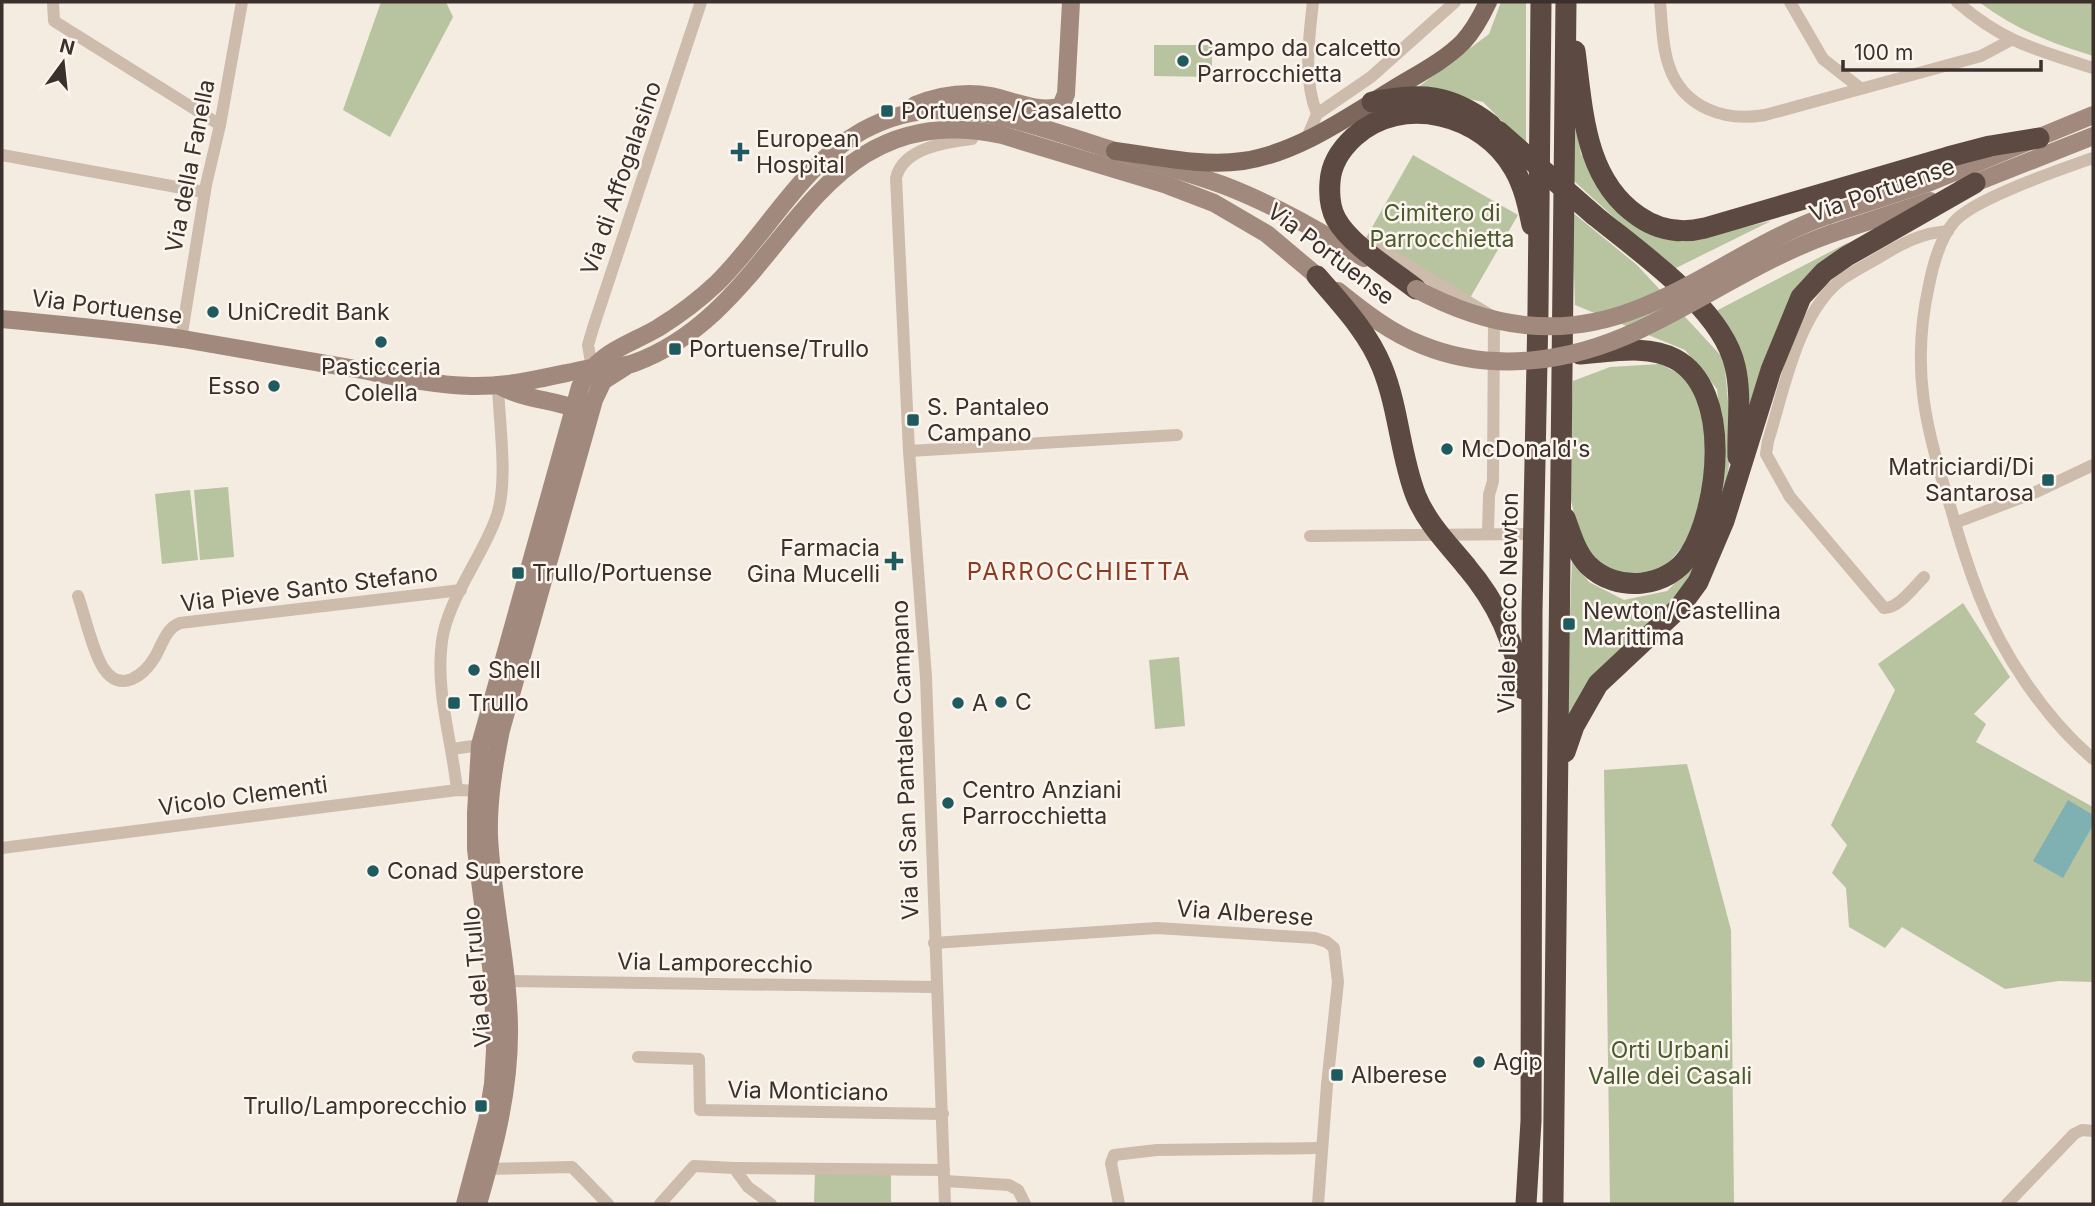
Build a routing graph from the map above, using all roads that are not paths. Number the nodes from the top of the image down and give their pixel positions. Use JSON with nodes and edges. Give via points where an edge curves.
{"nodes":[{"id":1,"x":53,"y":2,"type":"edge"},
{"id":2,"x":242,"y":2,"type":"edge"},
{"id":3,"x":701,"y":2,"type":"edge"},
{"id":4,"x":1071,"y":2,"type":"edge"},
{"id":5,"x":1313,"y":2,"type":"edge"},
{"id":6,"x":1455,"y":2,"type":"edge"},
{"id":7,"x":1488,"y":2,"type":"edge"},
{"id":8,"x":1541,"y":2,"type":"edge"},
{"id":9,"x":1567,"y":2,"type":"edge"},
{"id":10,"x":1661,"y":2,"type":"edge"},
{"id":11,"x":1790,"y":2,"type":"edge"},
{"id":12,"x":1957,"y":2,"type":"edge"},
{"id":13,"x":2011,"y":40,"type":"junction"},
{"id":14,"x":2093,"y":68,"type":"edge"},
{"id":15,"x":1860,"y":88,"type":"junction"},
{"id":16,"x":1372,"y":102,"type":"junction"},
{"id":17,"x":1317,"y":114,"type":"junction"},
{"id":18,"x":2093,"y":115,"type":"edge"},
{"id":19,"x":892,"y":117,"type":"junction"},
{"id":20,"x":220,"y":125,"type":"junction"},
{"id":21,"x":1002,"y":135,"type":"junction"},
{"id":22,"x":2093,"y":136,"type":"edge"},
{"id":23,"x":2039,"y":138,"type":"junction"},
{"id":24,"x":1306,"y":139,"type":"junction"},
{"id":25,"x":2084,"y":142,"type":"edge"},
{"id":26,"x":1115,"y":151,"type":"junction"},
{"id":27,"x":2,"y":155,"type":"edge"},
{"id":28,"x":2093,"y":158,"type":"edge"},
{"id":29,"x":1975,"y":183,"type":"junction"},
{"id":30,"x":204,"y":192,"type":"junction"},
{"id":31,"x":1831,"y":224,"type":"junction"},
{"id":32,"x":1948,"y":231,"type":"junction"},
{"id":33,"x":1369,"y":242,"type":"dead end"},
{"id":34,"x":1539,"y":257,"type":"junction"},
{"id":35,"x":1317,"y":276,"type":"junction"},
{"id":36,"x":1416,"y":289,"type":"junction"},
{"id":37,"x":2,"y":319,"type":"edge"},
{"id":38,"x":181,"y":339,"type":"junction"},
{"id":39,"x":1575,"y":354,"type":"junction"},
{"id":40,"x":632,"y":364,"type":"junction"},
{"id":41,"x":592,"y":368,"type":"junction"},
{"id":42,"x":498,"y":385,"type":"junction"},
{"id":43,"x":594,"y":400,"type":"junction"},
{"id":44,"x":574,"y":408,"type":"junction"},
{"id":45,"x":1177,"y":435,"type":"dead end"},
{"id":46,"x":909,"y":451,"type":"junction"},
{"id":47,"x":2093,"y":466,"type":"edge"},
{"id":48,"x":1738,"y":473,"type":"junction"},
{"id":49,"x":1561,"y":506,"type":"junction"},
{"id":50,"x":1955,"y":523,"type":"junction"},
{"id":51,"x":1488,"y":533,"type":"junction"},
{"id":52,"x":1535,"y":534,"type":"junction"},
{"id":53,"x":1310,"y":536,"type":"dead end"},
{"id":54,"x":1924,"y":577,"type":"dead end"},
{"id":55,"x":461,"y":590,"type":"junction"},
{"id":56,"x":78,"y":596,"type":"dead end"},
{"id":57,"x":523,"y":620,"type":"junction"},
{"id":58,"x":1532,"y":737,"type":"junction"},
{"id":59,"x":480,"y":745,"type":"junction"},
{"id":60,"x":452,"y":749,"type":"junction"},
{"id":61,"x":2093,"y":760,"type":"edge"},
{"id":62,"x":1559,"y":774,"type":"junction"},
{"id":63,"x":457,"y":790,"type":"junction"},
{"id":64,"x":484,"y":791,"type":"junction"},
{"id":65,"x":2,"y":848,"type":"edge"},
{"id":66,"x":934,"y":943,"type":"junction"},
{"id":67,"x":499,"y":981,"type":"junction"},
{"id":68,"x":936,"y":987,"type":"junction"},
{"id":69,"x":638,"y":1057,"type":"dead end"},
{"id":70,"x":943,"y":1114,"type":"junction"},
{"id":71,"x":2093,"y":1130,"type":"edge"},
{"id":72,"x":1322,"y":1149,"type":"junction"},
{"id":73,"x":734,"y":1168,"type":"junction"},
{"id":74,"x":481,"y":1169,"type":"junction"},
{"id":75,"x":945,"y":1175,"type":"junction"},
{"id":76,"x":1555,"y":1198,"type":"edge"},
{"id":77,"x":1525,"y":1199,"type":"edge"},
{"id":78,"x":465,"y":1204,"type":"edge"},
{"id":79,"x":478,"y":1204,"type":"edge"},
{"id":80,"x":608,"y":1204,"type":"edge"},
{"id":81,"x":660,"y":1204,"type":"edge"},
{"id":82,"x":771,"y":1204,"type":"edge"},
{"id":83,"x":945,"y":1204,"type":"edge"},
{"id":84,"x":1024,"y":1204,"type":"edge"},
{"id":85,"x":1119,"y":1204,"type":"edge"},
{"id":86,"x":1318,"y":1204,"type":"edge"},
{"id":87,"x":2007,"y":1204,"type":"edge"}],
"edges":[{"from":1,"to":20,"type":"street","via":[[54,21]]},
{"from":2,"to":20,"type":"street","name":"Via della Fanella"},
{"from":3,"to":41,"type":"street","name":"Via di Affogalasino","via":[[593,328],[588,345]]},
{"from":4,"to":19,"type":"main road","via":[[1066,94],[1061,106],[1049,109],[964,93],[932,99]]},
{"from":5,"to":17,"type":"street","via":[[1309,81]]},
{"from":6,"to":17,"type":"street","via":[[1371,77]]},
{"from":7,"to":16,"type":"main road","via":[[1472,32],[1450,54]]},
{"from":8,"to":34,"type":"highway","name":"Viale Isacco Newton"},
{"from":9,"to":23,"type":"highway","via":[[1594,159],[1609,189],[1625,206],[1664,229],[1705,229],[1948,157]]},
{"from":9,"to":49,"type":"highway"},
{"from":10,"to":15,"type":"street","via":[[1673,75],[1688,96],[1710,111],[1754,117]]},
{"from":11,"to":15,"type":"street","via":[[1823,59]]},
{"from":12,"to":13,"type":"street"},
{"from":13,"to":14,"type":"street"},
{"from":13,"to":15,"type":"street","via":[[1981,57]]},
{"from":16,"to":24,"type":"main road"},
{"from":16,"to":48,"type":"highway","bridge":true,"via":[[1418,95],[1458,104],[1498,131],[1705,311],[1725,338],[1737,374]]},
{"from":17,"to":24,"type":"street"},
{"from":18,"to":23,"type":"main road","name":"Via Portuense"},
{"from":19,"to":26,"type":"main road","name":"Via Portuense","via":[[928,110],[979,113]]},
{"from":19,"to":41,"type":"main road","name":"Via Portuense","via":[[853,137],[821,161],[742,256],[696,302],[660,327],[607,353]]},
{"from":20,"to":30,"type":"street","name":"Via della Fanella"},
{"from":21,"to":35,"type":"main road","name":"Via Portuense","via":[[1186,192],[1223,208],[1267,234]]},
{"from":21,"to":40,"type":"main road","name":"Via Portuense","via":[[954,129],[917,132],[860,156],[823,188],[715,312],[684,337]]},
{"from":21,"to":46,"type":"street","name":"Via di San Pantaleo Campano","via":[[954,141],[923,151],[906,158],[897,173]]},
{"from":22,"to":25,"type":"main road","name":"Via Portuense"},
{"from":23,"to":31,"type":"main road","name":"Via Portuense"},
{"from":24,"to":26,"type":"main road","via":[[1267,156],[1224,162]]},
{"from":25,"to":29,"type":"main road","name":"Via Portuense"},
{"from":26,"to":36,"type":"main road","name":"Via Portuense","via":[[1269,205]]},
{"from":27,"to":30,"type":"street"},
{"from":28,"to":32,"type":"street","via":[[1976,205],[1959,216]]},
{"from":29,"to":31,"type":"main road","name":"Via Portuense","via":[[1916,206]]},
{"from":29,"to":48,"type":"highway","via":[[1857,249],[1810,286],[1795,308],[1771,370]]},
{"from":30,"to":38,"type":"street","name":"Via della Fanella"},
{"from":31,"to":36,"type":"main road","name":"Via Portuense","bridge":true,"via":[[1783,234],[1638,309],[1583,324],[1541,327],[1488,319]]},
{"from":31,"to":39,"type":"main road","name":"Via Portuense","bridge":true,"via":[[1641,329]]},
{"from":32,"to":50,"type":"street","via":[[1927,291],[1919,368],[1929,436]]},
{"from":32,"to":54,"type":"street","via":[[1911,238],[1827,293],[1804,329],[1766,454],[1790,498],[1884,607],[1895,604]]},
{"from":33,"to":51,"type":"street","via":[[1494,320],[1493,481]]},
{"from":34,"to":36,"type":"highway","via":[[1525,196],[1513,167],[1494,144],[1456,120],[1431,114],[1410,112],[1381,118],[1365,127],[1338,156],[1330,178],[1331,203],[1340,225]]},
{"from":34,"to":52,"type":"highway","name":"Viale Isacco Newton"},
{"from":35,"to":39,"type":"main road","name":"Via Portuense","bridge":true,"via":[[1389,328],[1439,351],[1472,359],[1516,361]]},
{"from":35,"to":58,"type":"highway","bridge":true,"via":[[1374,349],[1389,385],[1417,497],[1434,527],[1488,595],[1510,637]]},
{"from":37,"to":38,"type":"main road","name":"Via Portuense"},
{"from":38,"to":42,"type":"main road","name":"Via Portuense","via":[[440,384]]},
{"from":39,"to":49,"type":"highway","bridge":true,"via":[[1640,351],[1668,356],[1692,372],[1708,398],[1715,445],[1713,478],[1708,509],[1690,554],[1673,572],[1652,582],[1618,582],[1589,566],[1578,552]]},
{"from":40,"to":41,"type":"main road","name":"Via Portuense"},
{"from":40,"to":43,"type":"main road","name":"Via del Trullo","via":[[606,378]]},
{"from":41,"to":42,"type":"main road","name":"Via Portuense"},
{"from":41,"to":43,"type":"main road","name":"Via del Trullo"},
{"from":41,"to":44,"type":"main road","name":"Via del Trullo"},
{"from":42,"to":44,"type":"main road","name":"Via Portuense"},
{"from":42,"to":55,"type":"street","via":[[501,500]]},
{"from":43,"to":57,"type":"main road","name":"Via del Trullo"},
{"from":44,"to":57,"type":"main road","name":"Via del Trullo"},
{"from":45,"to":46,"type":"street"},
{"from":46,"to":66,"type":"street","name":"Via di San Pantaleo Campano","via":[[926,689]]},
{"from":47,"to":50,"type":"street"},
{"from":48,"to":62,"type":"highway","via":[[1698,582],[1679,608],[1598,684],[1574,726]]},
{"from":49,"to":62,"type":"highway"},
{"from":50,"to":61,"type":"street","via":[[1993,626],[2041,703]]},
{"from":51,"to":52,"type":"street"},
{"from":51,"to":53,"type":"street"},
{"from":52,"to":58,"type":"highway","name":"Viale Isacco Newton"},
{"from":55,"to":56,"type":"street","name":"Via Pieve Santo Stefano","via":[[180,623],[170,629],[140,676],[126,681],[112,677],[102,666]]},
{"from":55,"to":60,"type":"street","via":[[444,632],[441,654]]},
{"from":57,"to":59,"type":"main road","name":"Via del Trullo"},
{"from":57,"to":64,"type":"main road","name":"Via del Trullo"},
{"from":58,"to":77,"type":"highway","name":"Viale Isacco Newton","via":[[1531,1121]]},
{"from":59,"to":60,"type":"street"},
{"from":59,"to":64,"type":"main road","name":"Via del Trullo"},
{"from":60,"to":63,"type":"street"},
{"from":62,"to":76,"type":"highway"},
{"from":63,"to":64,"type":"street","name":"Vicolo Clementi"},
{"from":63,"to":65,"type":"street","name":"Vicolo Clementi"},
{"from":64,"to":67,"type":"main road","name":"Via del Trullo","via":[[476,849]]},
{"from":66,"to":68,"type":"street","name":"Via di San Pantaleo Campano"},
{"from":66,"to":72,"type":"street","name":"Via Alberese","via":[[1157,928],[1327,942],[1335,952],[1338,982]]},
{"from":67,"to":68,"type":"street","name":"Via Lamporecchio"},
{"from":67,"to":74,"type":"main road","name":"Via del Trullo","via":[[494,1074]]},
{"from":68,"to":70,"type":"street","name":"Via di San Pantaleo Campano"},
{"from":69,"to":70,"type":"street","name":"Via Monticiano","via":[[699,1059],[700,1110]]},
{"from":70,"to":75,"type":"street","name":"Via di San Pantaleo Campano"},
{"from":71,"to":87,"type":"street","via":[[2074,1134]]},
{"from":72,"to":85,"type":"street","via":[[1157,1150],[1114,1156],[1111,1163]]},
{"from":72,"to":86,"type":"street","name":"Via Alberese"},
{"from":73,"to":75,"type":"street"},
{"from":73,"to":81,"type":"street","via":[[694,1166]]},
{"from":73,"to":82,"type":"street","via":[[748,1187]]},
{"from":74,"to":78,"type":"main road","name":"Via del Trullo"},
{"from":74,"to":79,"type":"main road","name":"Via del Trullo"},
{"from":74,"to":80,"type":"street","via":[[572,1167]]},
{"from":75,"to":83,"type":"street","name":"Via di San Pantaleo Campano"},
{"from":75,"to":84,"type":"street","via":[[1009,1185]]}]}
